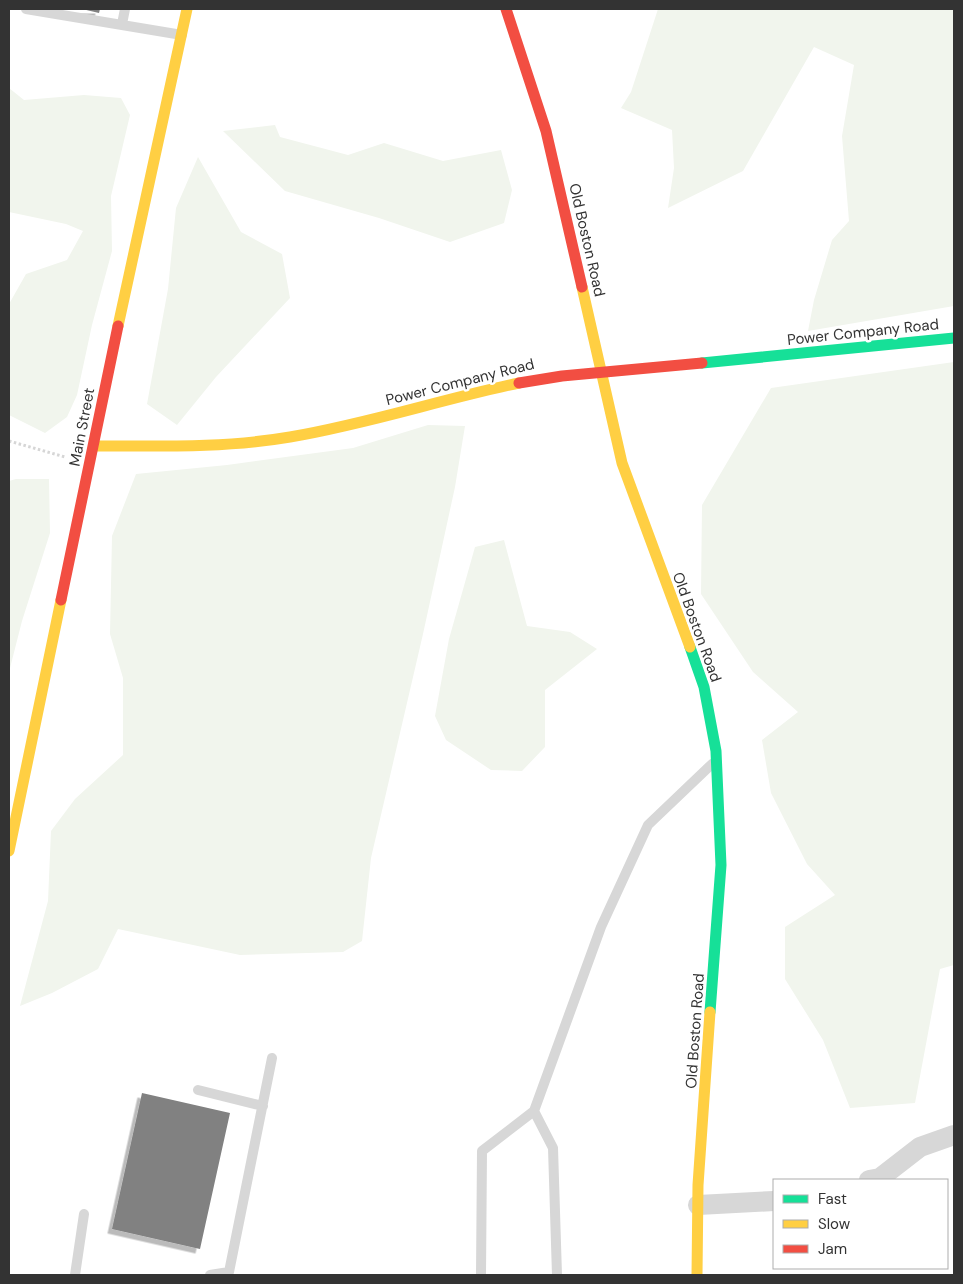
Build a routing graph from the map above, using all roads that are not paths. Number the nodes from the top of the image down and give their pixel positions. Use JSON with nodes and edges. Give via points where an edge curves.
{"nodes":[{"id":1,"x":26,"y":9,"type":"edge"},
{"id":2,"x":125,"y":9,"type":"edge"},
{"id":3,"x":187,"y":9,"type":"edge"},
{"id":4,"x":506,"y":9,"type":"edge"},
{"id":5,"x":122,"y":24,"type":"junction"},
{"id":6,"x":183,"y":35,"type":"junction"},
{"id":7,"x":954,"y":338,"type":"edge"},
{"id":8,"x":602,"y":373,"type":"junction"},
{"id":9,"x":94,"y":446,"type":"junction"},
{"id":10,"x":716,"y":760,"type":"junction"},
{"id":11,"x":9,"y":851,"type":"edge"},
{"id":12,"x":272,"y":1058,"type":"dead end"},
{"id":13,"x":198,"y":1090,"type":"dead end"},
{"id":14,"x":263,"y":1106,"type":"junction"},
{"id":15,"x":534,"y":1111,"type":"junction"},
{"id":16,"x":954,"y":1135,"type":"edge"},
{"id":17,"x":874,"y":1179,"type":"edge"},
{"id":18,"x":773,"y":1201,"type":"edge"},
{"id":19,"x":698,"y":1205,"type":"junction"},
{"id":20,"x":84,"y":1214,"type":"dead end"},
{"id":21,"x":75,"y":1275,"type":"edge"},
{"id":22,"x":210,"y":1275,"type":"edge"},
{"id":23,"x":481,"y":1275,"type":"edge"},
{"id":24,"x":557,"y":1275,"type":"edge"},
{"id":25,"x":697,"y":1275,"type":"edge"}],
"edges":[{"from":1,"to":5,"type":"lane"},
{"from":2,"to":5,"type":"lane"},
{"from":3,"to":6,"type":"street","name":"Main Street"},
{"from":4,"to":8,"type":"street","name":"Old Boston Road","via":[[546,131]]},
{"from":5,"to":6,"type":"lane"},
{"from":6,"to":9,"type":"street","name":"Main Street"},
{"from":7,"to":8,"type":"street","name":"Power Company Road"},
{"from":8,"to":9,"type":"street","name":"Power Company Road","via":[[564,374],[502,384],[291,437],[194,447]]},
{"from":8,"to":10,"type":"street","name":"Old Boston Road","via":[[622,463],[704,687]]},
{"from":9,"to":11,"type":"street","name":"Main Street"},
{"from":10,"to":15,"type":"lane","via":[[648,825],[601,927]]},
{"from":10,"to":19,"type":"street","name":"Old Boston Road","via":[[721,865]]},
{"from":12,"to":14,"type":"lane"},
{"from":13,"to":14,"type":"lane"},
{"from":14,"to":22,"type":"lane","via":[[229,1272]]},
{"from":15,"to":23,"type":"lane","via":[[482,1151]]},
{"from":15,"to":24,"type":"lane","via":[[553,1148]]},
{"from":16,"to":17,"type":"street","via":[[920,1147]]},
{"from":18,"to":19,"type":"street"},
{"from":19,"to":25,"type":"street","name":"Old Boston Road"},
{"from":20,"to":21,"type":"lane"}]}
